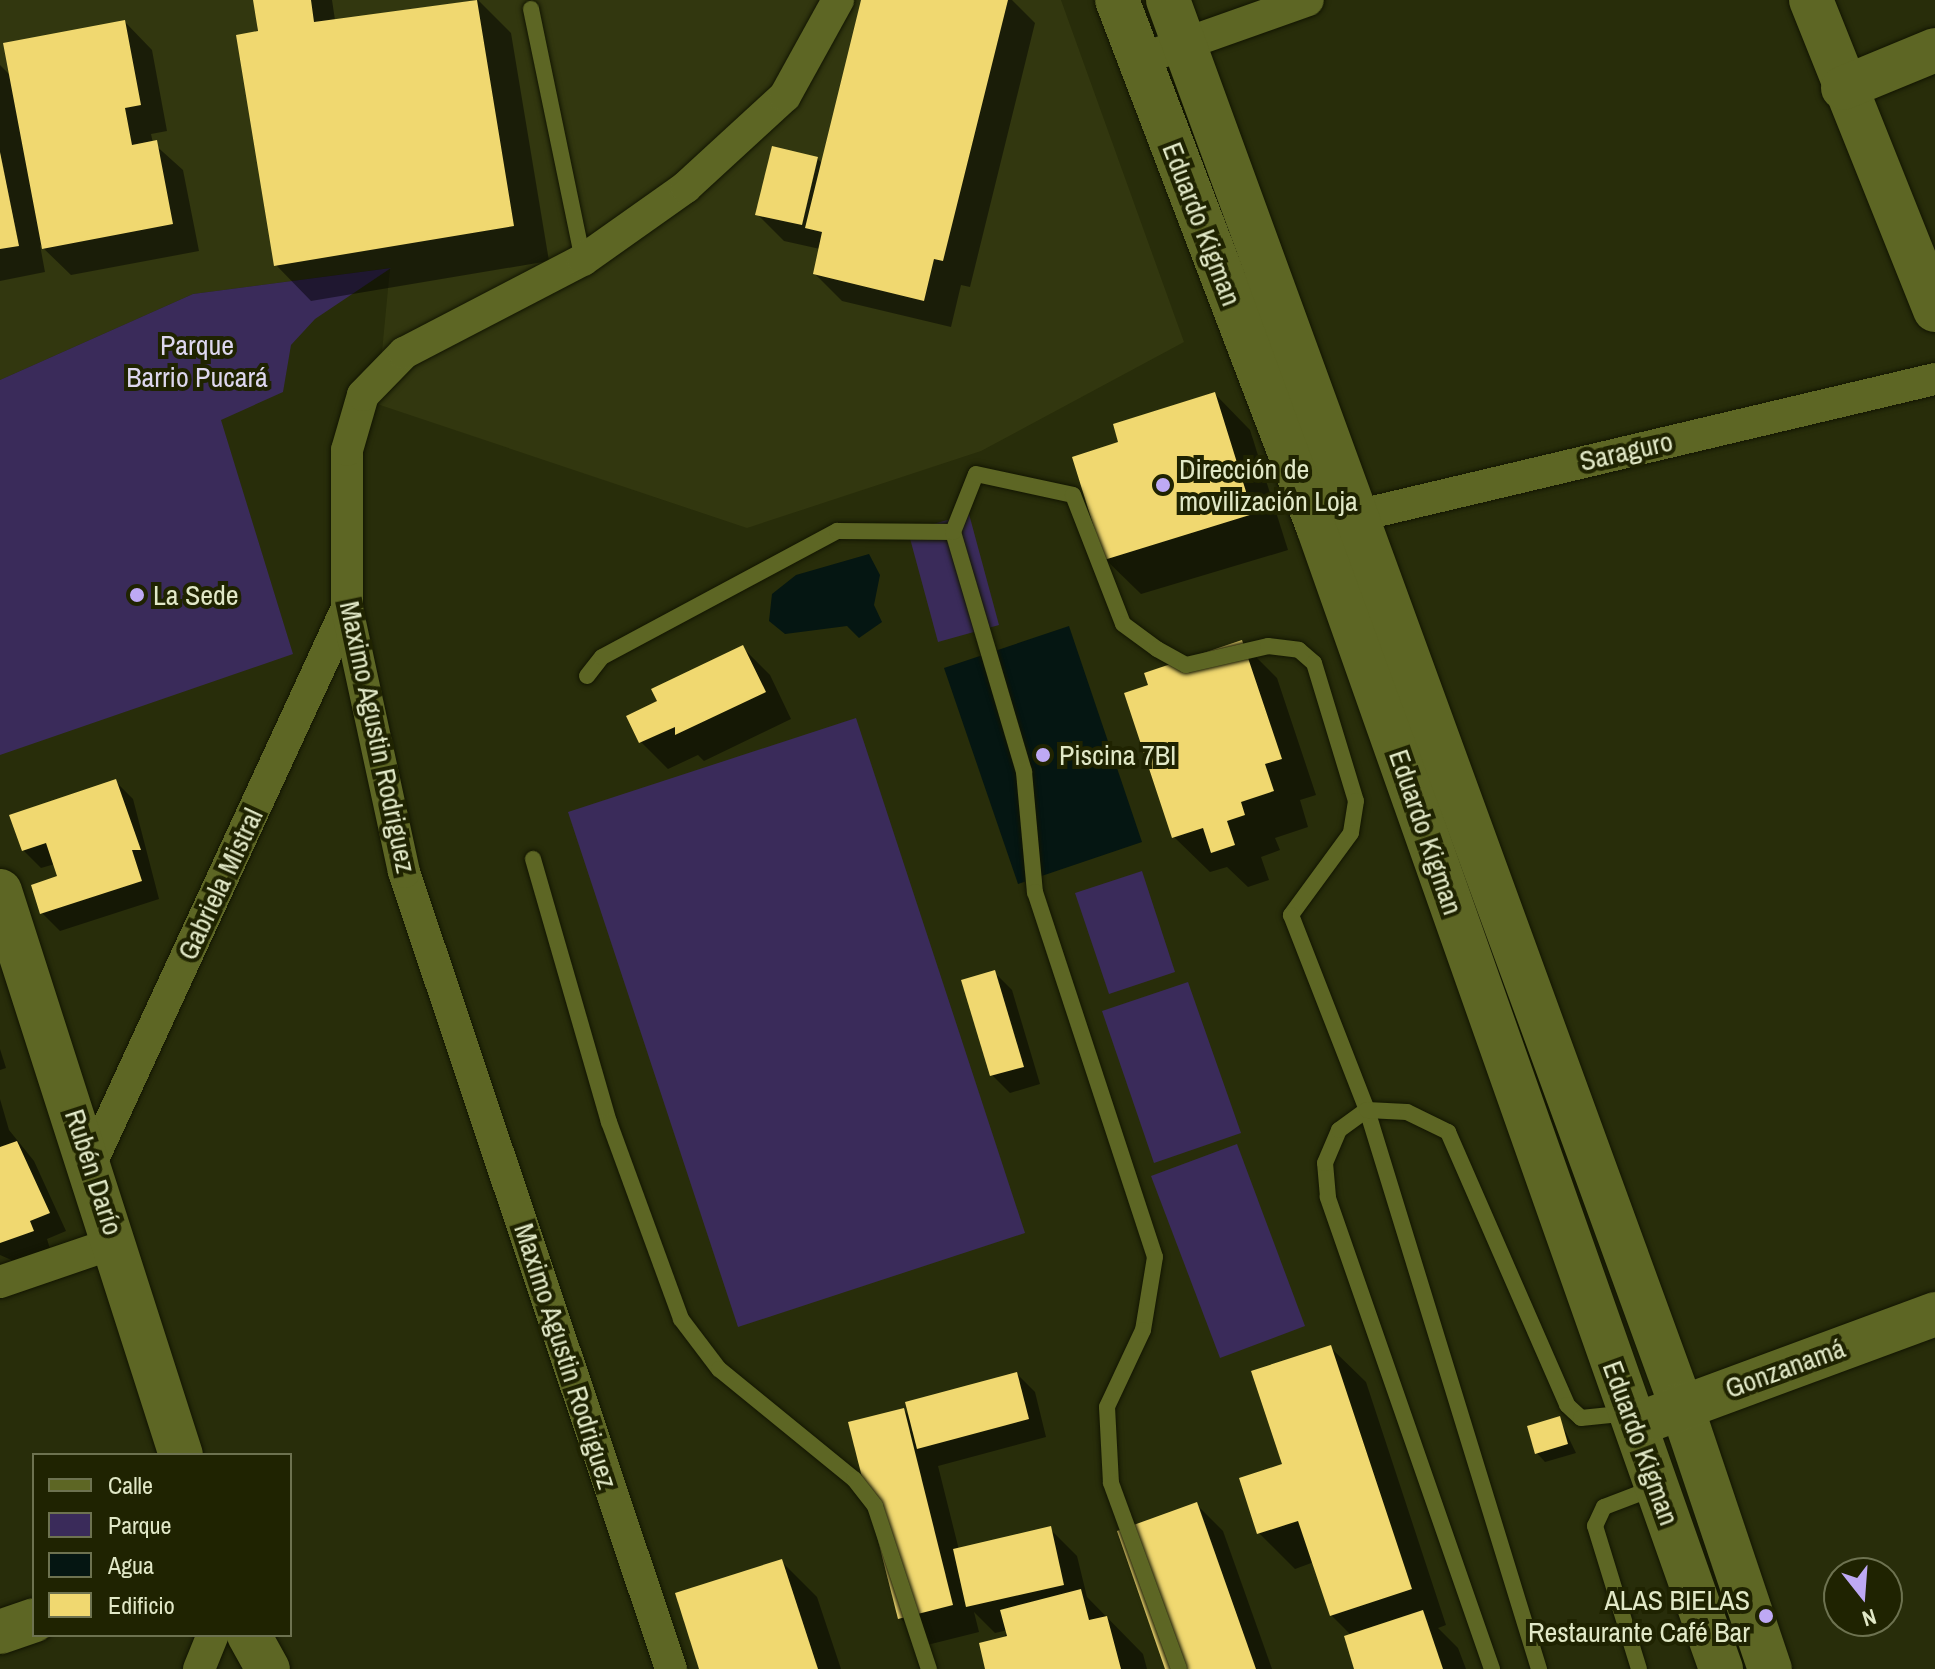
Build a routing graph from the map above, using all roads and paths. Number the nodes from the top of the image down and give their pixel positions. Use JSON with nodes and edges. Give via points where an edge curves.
{"nodes":[{"id":1,"x":838,"y":0,"type":"edge"},
{"id":2,"x":1117,"y":0,"type":"edge"},
{"id":3,"x":1168,"y":0,"type":"edge"},
{"id":4,"x":1308,"y":0,"type":"edge"},
{"id":5,"x":1811,"y":0,"type":"edge"},
{"id":6,"x":531,"y":9,"type":"dead end"},
{"id":7,"x":1185,"y":46,"type":"junction"},
{"id":8,"x":1935,"y":50,"type":"edge"},
{"id":9,"x":1139,"y":60,"type":"junction"},
{"id":10,"x":1843,"y":88,"type":"junction"},
{"id":11,"x":583,"y":260,"type":"junction"},
{"id":12,"x":1935,"y":310,"type":"edge"},
{"id":13,"x":1935,"y":379,"type":"edge"},
{"id":14,"x":1359,"y":514,"type":"junction"},
{"id":15,"x":1318,"y":527,"type":"junction"},
{"id":16,"x":953,"y":532,"type":"junction"},
{"id":17,"x":347,"y":608,"type":"junction"},
{"id":18,"x":587,"y":676,"type":"dead end"},
{"id":19,"x":533,"y":859,"type":"dead end"},
{"id":20,"x":0,"y":891,"type":"edge"},
{"id":21,"x":1367,"y":1110,"type":"junction"},
{"id":22,"x":92,"y":1161,"type":"junction"},
{"id":23,"x":117,"y":1242,"type":"junction"},
{"id":24,"x":0,"y":1282,"type":"edge"},
{"id":25,"x":1935,"y":1314,"type":"edge"},
{"id":26,"x":1681,"y":1405,"type":"junction"},
{"id":27,"x":1634,"y":1419,"type":"junction"},
{"id":28,"x":180,"y":1453,"type":"edge"},
{"id":29,"x":1657,"y":1487,"type":"junction"},
{"id":30,"x":32,"y":1621,"type":"edge"},
{"id":31,"x":0,"y":1632,"type":"edge"},
{"id":32,"x":212,"y":1637,"type":"edge"},
{"id":33,"x":250,"y":1637,"type":"edge"},
{"id":34,"x":199,"y":1669,"type":"edge"},
{"id":35,"x":268,"y":1669,"type":"edge"},
{"id":36,"x":671,"y":1669,"type":"edge"},
{"id":37,"x":929,"y":1669,"type":"edge"},
{"id":38,"x":1179,"y":1669,"type":"edge"},
{"id":39,"x":1492,"y":1669,"type":"edge"},
{"id":40,"x":1539,"y":1669,"type":"edge"},
{"id":41,"x":1639,"y":1669,"type":"edge"},
{"id":42,"x":1721,"y":1669,"type":"edge"},
{"id":43,"x":1770,"y":1669,"type":"edge"}],
"edges":[{"from":1,"to":11,"type":"street","name":"Maximo Agustin Rodriguez","via":[[785,96],[686,187]]},
{"from":2,"to":9,"type":"street","name":"Eduardo Kigman"},
{"from":3,"to":7,"type":"street","name":"Eduardo Kigman"},
{"from":4,"to":7,"type":"street"},
{"from":5,"to":10,"type":"street"},
{"from":6,"to":11,"type":"lane"},
{"from":7,"to":9,"type":"street"},
{"from":7,"to":14,"type":"street","name":"Eduardo Kigman"},
{"from":8,"to":10,"type":"street"},
{"from":9,"to":15,"type":"street","name":"Eduardo Kigman"},
{"from":10,"to":12,"type":"street"},
{"from":11,"to":17,"type":"street","name":"Maximo Agustin Rodriguez","via":[[404,353],[363,395],[347,450]]},
{"from":13,"to":14,"type":"street","name":"Saraguro"},
{"from":14,"to":15,"type":"street","name":"Saraguro"},
{"from":14,"to":26,"type":"street","name":"Eduardo Kigman"},
{"from":15,"to":27,"type":"street","name":"Eduardo Kigman"},
{"from":16,"to":18,"type":"lane","via":[[837,531],[602,657]]},
{"from":16,"to":21,"type":"lane","via":[[976,474],[1073,495],[1123,624],[1157,649],[1186,665],[1268,646],[1299,650],[1314,663],[1356,801],[1351,833],[1291,915]]},
{"from":16,"to":38,"type":"lane","via":[[1024,772],[1035,892],[1155,1257],[1147,1318],[1107,1407],[1111,1483]]},
{"from":17,"to":22,"type":"street","name":"Gabriela Mistral"},
{"from":17,"to":36,"type":"street","name":"Maximo Agustin Rodriguez","via":[[404,872]]},
{"from":19,"to":37,"type":"lane","via":[[609,1122],[681,1319],[719,1369],[854,1479],[875,1506]]},
{"from":20,"to":22,"type":"street","name":"Rubén Darío"},
{"from":21,"to":27,"type":"lane","via":[[1407,1112],[1448,1132],[1567,1405],[1581,1418]]},
{"from":21,"to":39,"type":"lane","via":[[1339,1130],[1325,1163],[1328,1197]]},
{"from":21,"to":40,"type":"lane"},
{"from":22,"to":23,"type":"street","name":"Rubén Darío"},
{"from":23,"to":24,"type":"street"},
{"from":23,"to":28,"type":"street","name":"Rubén Darío"},
{"from":25,"to":26,"type":"street","name":"Gonzanamá"},
{"from":26,"to":27,"type":"street","name":"Gonzanamá"},
{"from":26,"to":43,"type":"street","name":"Eduardo Kigman"},
{"from":27,"to":29,"type":"street","name":"Eduardo Kigman"},
{"from":29,"to":41,"type":"lane","via":[[1604,1507],[1595,1526]]},
{"from":29,"to":42,"type":"street","name":"Eduardo Kigman"},
{"from":30,"to":31,"type":"street"},
{"from":32,"to":34,"type":"street"},
{"from":33,"to":35,"type":"street"}]}
